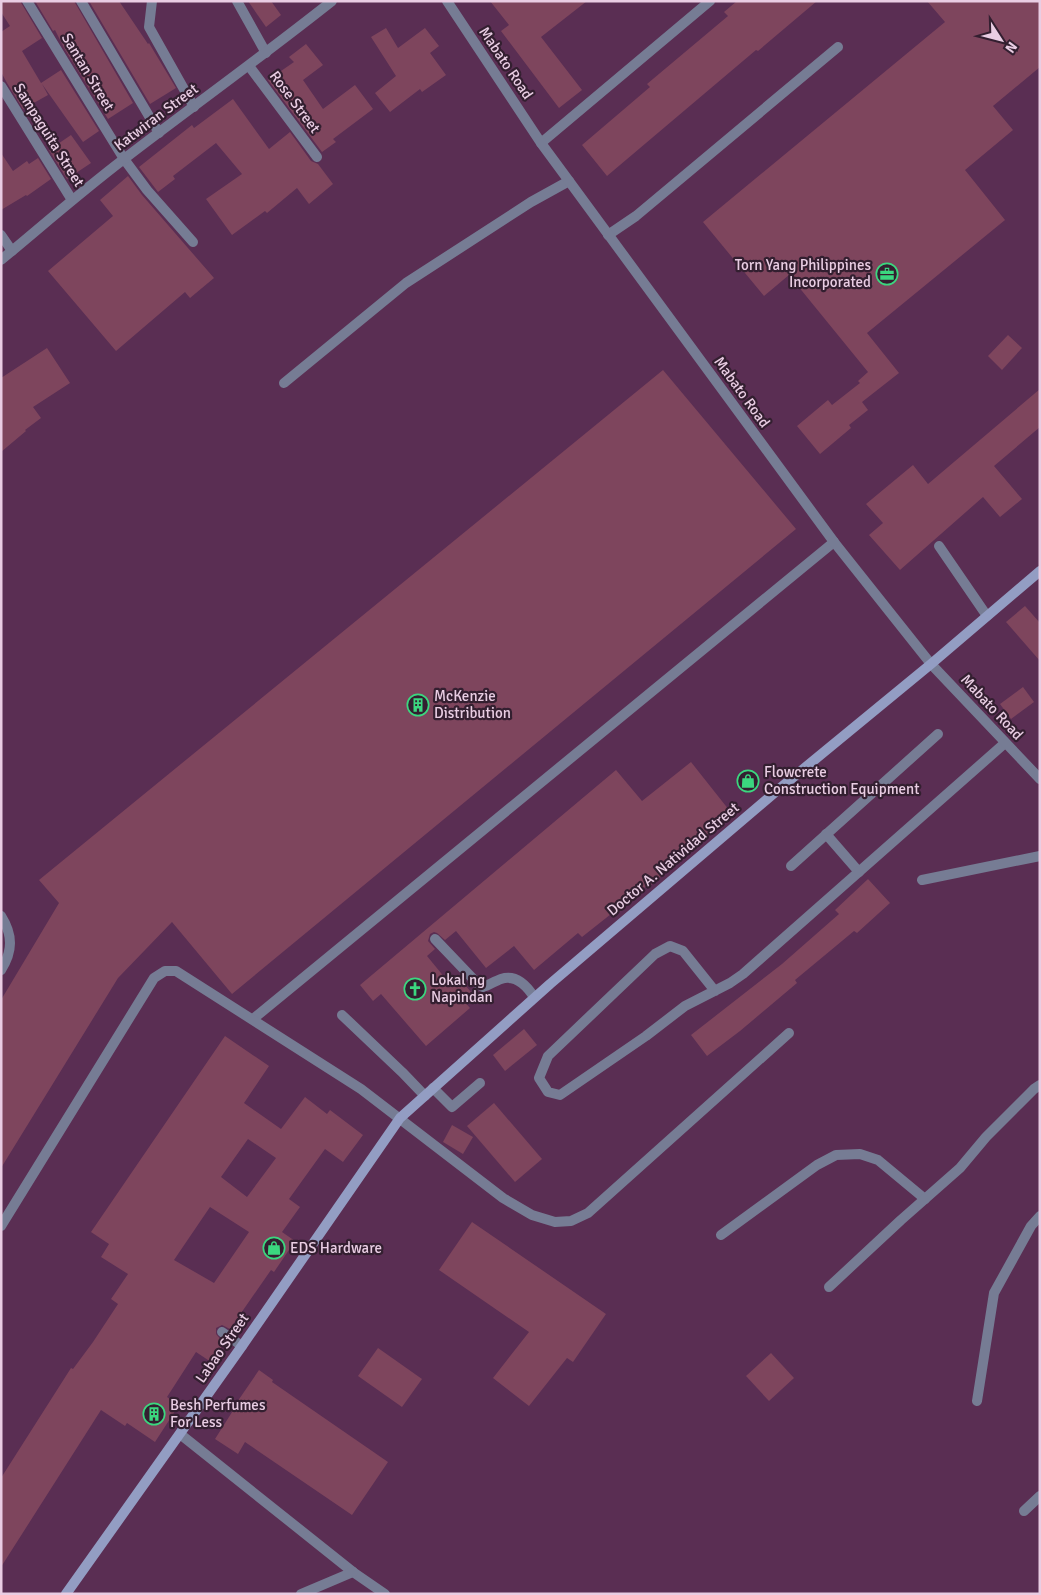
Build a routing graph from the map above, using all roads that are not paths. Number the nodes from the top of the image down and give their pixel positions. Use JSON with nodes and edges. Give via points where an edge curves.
{"nodes":[{"id":1,"x":27,"y":1,"type":"edge"},
{"id":2,"x":81,"y":1,"type":"edge"},
{"id":3,"x":152,"y":1,"type":"edge"},
{"id":4,"x":237,"y":1,"type":"edge"},
{"id":5,"x":332,"y":1,"type":"edge"},
{"id":6,"x":447,"y":1,"type":"edge"},
{"id":7,"x":710,"y":1,"type":"edge"},
{"id":8,"x":838,"y":47,"type":"dead end"},
{"id":9,"x":266,"y":53,"type":"junction"},
{"id":10,"x":249,"y":66,"type":"junction"},
{"id":11,"x":1,"y":86,"type":"edge"},
{"id":12,"x":194,"y":107,"type":"junction"},
{"id":13,"x":159,"y":133,"type":"junction"},
{"id":14,"x":541,"y":143,"type":"junction"},
{"id":15,"x":317,"y":157,"type":"dead end"},
{"id":16,"x":124,"y":159,"type":"junction"},
{"id":17,"x":569,"y":181,"type":"junction"},
{"id":18,"x":72,"y":200,"type":"junction"},
{"id":19,"x":1,"y":235,"type":"edge"},
{"id":20,"x":608,"y":235,"type":"junction"},
{"id":21,"x":193,"y":242,"type":"dead end"},
{"id":22,"x":12,"y":251,"type":"junction"},
{"id":23,"x":1,"y":260,"type":"edge"},
{"id":24,"x":284,"y":383,"type":"dead end"},
{"id":25,"x":834,"y":542,"type":"junction"},
{"id":26,"x":939,"y":546,"type":"dead end"},
{"id":27,"x":1040,"y":571,"type":"edge"},
{"id":28,"x":987,"y":616,"type":"junction"},
{"id":29,"x":931,"y":664,"type":"junction"},
{"id":30,"x":938,"y":734,"type":"dead end"},
{"id":31,"x":1004,"y":743,"type":"junction"},
{"id":32,"x":1040,"y":779,"type":"edge"},
{"id":33,"x":826,"y":834,"type":"junction"},
{"id":34,"x":1040,"y":856,"type":"edge"},
{"id":35,"x":791,"y":866,"type":"dead end"},
{"id":36,"x":859,"y":872,"type":"junction"},
{"id":37,"x":922,"y":880,"type":"dead end"},
{"id":38,"x":1,"y":916,"type":"edge"},
{"id":39,"x":435,"y":939,"type":"dead end"},
{"id":40,"x":1,"y":970,"type":"edge"},
{"id":41,"x":715,"y":991,"type":"junction"},
{"id":42,"x":534,"y":997,"type":"junction"},
{"id":43,"x":342,"y":1015,"type":"dead end"},
{"id":44,"x":253,"y":1019,"type":"junction"},
{"id":45,"x":789,"y":1033,"type":"dead end"},
{"id":46,"x":480,"y":1083,"type":"dead end"},
{"id":47,"x":1040,"y":1085,"type":"edge"},
{"id":48,"x":434,"y":1088,"type":"junction"},
{"id":49,"x":425,"y":1096,"type":"junction"},
{"id":50,"x":400,"y":1118,"type":"junction"},
{"id":51,"x":925,"y":1199,"type":"junction"},
{"id":52,"x":1040,"y":1216,"type":"edge"},
{"id":53,"x":1,"y":1226,"type":"edge"},
{"id":54,"x":721,"y":1235,"type":"dead end"},
{"id":55,"x":829,"y":1287,"type":"dead end"},
{"id":56,"x":222,"y":1332,"type":"dead end"},
{"id":57,"x":242,"y":1346,"type":"junction"},
{"id":58,"x":977,"y":1401,"type":"dead end"},
{"id":59,"x":180,"y":1434,"type":"junction"},
{"id":60,"x":1040,"y":1496,"type":"edge"},
{"id":61,"x":1024,"y":1511,"type":"dead end"},
{"id":62,"x":353,"y":1572,"type":"junction"},
{"id":63,"x":66,"y":1594,"type":"edge"},
{"id":64,"x":301,"y":1594,"type":"edge"},
{"id":65,"x":384,"y":1594,"type":"edge"}],
"edges":[{"from":1,"to":16,"type":"street","name":"Santan Street"},
{"from":2,"to":13,"type":"street"},
{"from":3,"to":12,"type":"street","via":[[148,27]]},
{"from":4,"to":9,"type":"street"},
{"from":5,"to":9,"type":"street","name":"Katwiran Street"},
{"from":6,"to":14,"type":"street","name":"Mabato Road"},
{"from":7,"to":14,"type":"street"},
{"from":8,"to":20,"type":"street","via":[[636,216]]},
{"from":9,"to":10,"type":"street","name":"Katwiran Street"},
{"from":10,"to":12,"type":"street","name":"Katwiran Street"},
{"from":10,"to":15,"type":"street","name":"Rose Street"},
{"from":11,"to":18,"type":"street","name":"Sampaguita Street"},
{"from":12,"to":13,"type":"street","name":"Katwiran Street"},
{"from":13,"to":16,"type":"street","name":"Katwiran Street"},
{"from":14,"to":17,"type":"street","name":"Mabato Road"},
{"from":16,"to":18,"type":"street","name":"Katwiran Street"},
{"from":16,"to":21,"type":"street","name":"Santan Street"},
{"from":17,"to":20,"type":"street","name":"Mabato Road"},
{"from":17,"to":24,"type":"street","via":[[406,283]]},
{"from":18,"to":22,"type":"street","name":"Katwiran Street"},
{"from":19,"to":22,"type":"street"},
{"from":20,"to":25,"type":"street","name":"Mabato Road"},
{"from":22,"to":23,"type":"street","name":"Katwiran Street"},
{"from":25,"to":29,"type":"street","name":"Mabato Road"},
{"from":25,"to":44,"type":"street"},
{"from":26,"to":28,"type":"street"},
{"from":27,"to":28,"type":"main road","name":"Doctor A. Natividad Street"},
{"from":28,"to":29,"type":"main road","name":"Doctor A. Natividad Street"},
{"from":29,"to":31,"type":"street","name":"Mabato Road"},
{"from":29,"to":42,"type":"main road","name":"Doctor A. Natividad Street"},
{"from":30,"to":33,"type":"street"},
{"from":31,"to":32,"type":"street","name":"Mabato Road"},
{"from":31,"to":36,"type":"street"},
{"from":33,"to":35,"type":"street"},
{"from":33,"to":36,"type":"street"},
{"from":34,"to":37,"type":"street"},
{"from":36,"to":41,"type":"street","via":[[743,974]]},
{"from":38,"to":40,"type":"street","via":[[11,942],[8,960]]},
{"from":39,"to":42,"type":"street","via":[[476,983],[483,987],[501,979],[518,980]]},
{"from":41,"to":41,"type":"street","via":[[685,1006],[560,1095],[548,1092],[539,1078],[548,1056],[655,954],[670,946],[683,951]]},
{"from":42,"to":48,"type":"main road","name":"Doctor A. Natividad Street"},
{"from":43,"to":49,"type":"street"},
{"from":44,"to":50,"type":"street"},
{"from":44,"to":53,"type":"street","via":[[176,971],[164,971],[154,978]]},
{"from":45,"to":50,"type":"street","via":[[588,1213],[571,1221],[555,1222],[532,1215],[503,1198]]},
{"from":46,"to":48,"type":"street","via":[[452,1107]]},
{"from":47,"to":51,"type":"street","via":[[986,1137],[960,1168]]},
{"from":48,"to":49,"type":"main road","name":"Doctor A. Natividad Street"},
{"from":49,"to":50,"type":"main road","name":"Doctor A. Natividad Street"},
{"from":50,"to":57,"type":"main road","name":"Labao Street"},
{"from":51,"to":54,"type":"street","via":[[878,1160],[860,1154],[836,1155],[817,1165]]},
{"from":51,"to":55,"type":"street"},
{"from":52,"to":58,"type":"street","via":[[1031,1226],[994,1293]]},
{"from":56,"to":57,"type":"street"},
{"from":57,"to":59,"type":"main road","name":"Labao Street"},
{"from":59,"to":62,"type":"street"},
{"from":59,"to":63,"type":"main road","name":"Labao Street"},
{"from":60,"to":61,"type":"street"},
{"from":62,"to":64,"type":"street"},
{"from":62,"to":65,"type":"street"}]}
